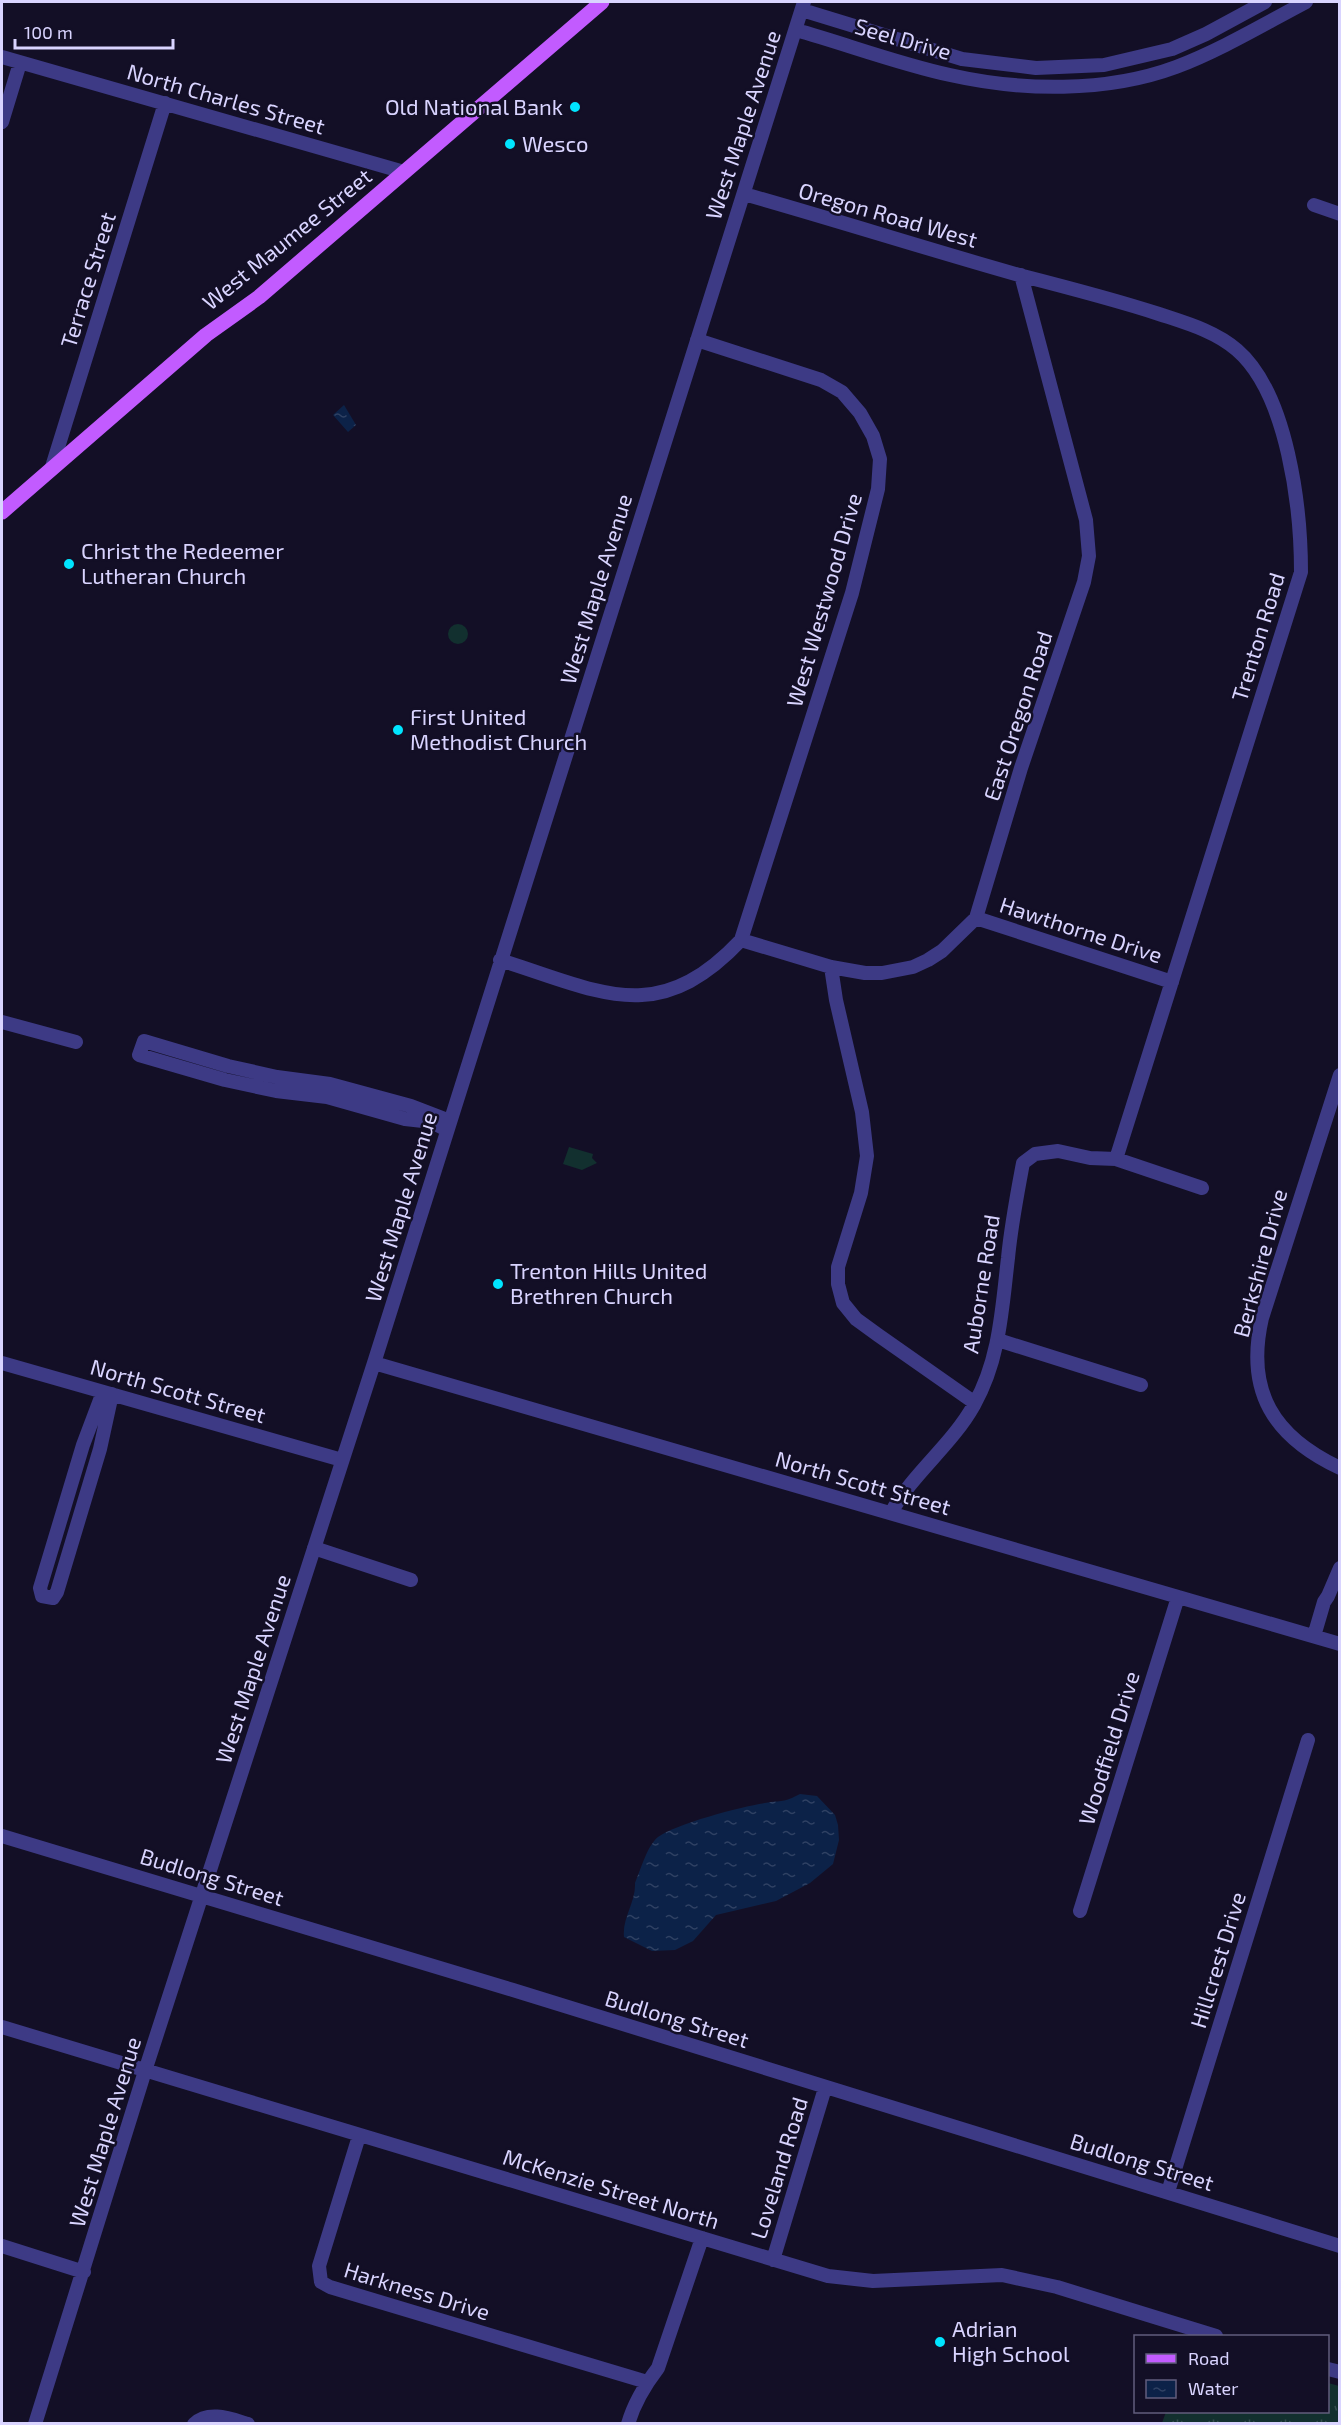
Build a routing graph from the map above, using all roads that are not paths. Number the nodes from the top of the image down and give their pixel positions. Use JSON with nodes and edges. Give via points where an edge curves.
{"nodes":[{"id":1,"x":602,"y":2,"type":"edge"},
{"id":2,"x":1265,"y":2,"type":"edge"},
{"id":3,"x":1306,"y":2,"type":"edge"},
{"id":4,"x":803,"y":6,"type":"edge"},
{"id":5,"x":796,"y":30,"type":"junction"},
{"id":6,"x":1192,"y":40,"type":"junction"},
{"id":7,"x":1200,"y":56,"type":"junction"},
{"id":8,"x":2,"y":57,"type":"edge"},
{"id":9,"x":20,"y":63,"type":"junction"},
{"id":10,"x":1000,"y":64,"type":"junction"},
{"id":11,"x":999,"y":83,"type":"junction"},
{"id":12,"x":165,"y":103,"type":"junction"},
{"id":13,"x":2,"y":122,"type":"edge"},
{"id":14,"x":404,"y":172,"type":"junction"},
{"id":15,"x":744,"y":194,"type":"junction"},
{"id":16,"x":1314,"y":205,"type":"dead end"},
{"id":17,"x":1340,"y":214,"type":"edge"},
{"id":18,"x":1021,"y":275,"type":"junction"},
{"id":19,"x":697,"y":340,"type":"junction"},
{"id":20,"x":51,"y":470,"type":"junction"},
{"id":21,"x":2,"y":512,"type":"edge"},
{"id":22,"x":976,"y":918,"type":"junction"},
{"id":23,"x":741,"y":940,"type":"junction"},
{"id":24,"x":500,"y":960,"type":"junction"},
{"id":25,"x":831,"y":967,"type":"junction"},
{"id":26,"x":1172,"y":982,"type":"junction"},
{"id":27,"x":2,"y":1022,"type":"edge"},
{"id":28,"x":76,"y":1042,"type":"dead end"},
{"id":29,"x":228,"y":1066,"type":"junction"},
{"id":30,"x":1340,"y":1075,"type":"edge"},
{"id":31,"x":225,"y":1080,"type":"junction"},
{"id":32,"x":328,"y":1090,"type":"junction"},
{"id":33,"x":449,"y":1125,"type":"junction"},
{"id":34,"x":1116,"y":1159,"type":"junction"},
{"id":35,"x":1202,"y":1188,"type":"dead end"},
{"id":36,"x":998,"y":1340,"type":"junction"},
{"id":37,"x":2,"y":1363,"type":"edge"},
{"id":38,"x":374,"y":1363,"type":"junction"},
{"id":39,"x":1141,"y":1385,"type":"dead end"},
{"id":40,"x":108,"y":1393,"type":"junction"},
{"id":41,"x":975,"y":1403,"type":"junction"},
{"id":42,"x":342,"y":1460,"type":"junction"},
{"id":43,"x":1340,"y":1468,"type":"edge"},
{"id":44,"x":891,"y":1513,"type":"junction"},
{"id":45,"x":62,"y":1515,"type":"junction"},
{"id":46,"x":78,"y":1520,"type":"junction"},
{"id":47,"x":314,"y":1548,"type":"junction"},
{"id":48,"x":1340,"y":1568,"type":"edge"},
{"id":49,"x":411,"y":1580,"type":"dead end"},
{"id":50,"x":1178,"y":1598,"type":"junction"},
{"id":51,"x":1317,"y":1637,"type":"junction"},
{"id":52,"x":1340,"y":1644,"type":"edge"},
{"id":53,"x":1308,"y":1740,"type":"dead end"},
{"id":54,"x":2,"y":1836,"type":"edge"},
{"id":55,"x":201,"y":1896,"type":"junction"},
{"id":56,"x":1080,"y":1911,"type":"dead end"},
{"id":57,"x":2,"y":2027,"type":"edge"},
{"id":58,"x":145,"y":2072,"type":"junction"},
{"id":59,"x":825,"y":2088,"type":"junction"},
{"id":60,"x":359,"y":2136,"type":"junction"},
{"id":61,"x":1168,"y":2192,"type":"junction"},
{"id":62,"x":702,"y":2238,"type":"junction"},
{"id":63,"x":2,"y":2246,"type":"edge"},
{"id":64,"x":1340,"y":2246,"type":"edge"},
{"id":65,"x":773,"y":2260,"type":"junction"},
{"id":66,"x":84,"y":2272,"type":"junction"},
{"id":67,"x":1210,"y":2335,"type":"edge"},
{"id":68,"x":647,"y":2382,"type":"junction"},
{"id":69,"x":35,"y":2424,"type":"edge"},
{"id":70,"x":194,"y":2424,"type":"edge"},
{"id":71,"x":248,"y":2424,"type":"edge"},
{"id":72,"x":628,"y":2424,"type":"edge"}],
"edges":[{"from":1,"to":14,"type":"main road","name":"West Maumee Street"},
{"from":2,"to":6,"type":"street","name":"Seel Drive"},
{"from":3,"to":7,"type":"street","name":"Seel Drive"},
{"from":4,"to":5,"type":"street","name":"West Maple Avenue"},
{"from":4,"to":10,"type":"street","name":"Seel Drive","via":[[962,59]]},
{"from":5,"to":11,"type":"street","name":"Seel Drive","via":[[949,75]]},
{"from":5,"to":15,"type":"street","name":"West Maple Avenue"},
{"from":6,"to":7,"type":"street"},
{"from":6,"to":10,"type":"street","name":"Seel Drive","via":[[1172,49],[1104,65],[1036,68]]},
{"from":7,"to":11,"type":"street","name":"Seel Drive","via":[[1175,68],[1132,79],[1059,87]]},
{"from":8,"to":9,"type":"street","name":"North Charles Street"},
{"from":9,"to":12,"type":"street","name":"North Charles Street"},
{"from":9,"to":13,"type":"street"},
{"from":10,"to":11,"type":"street"},
{"from":12,"to":14,"type":"street","name":"North Charles Street"},
{"from":12,"to":20,"type":"street","name":"Terrace Street"},
{"from":14,"to":20,"type":"main road","name":"West Maumee Street","via":[[259,297],[206,334]]},
{"from":15,"to":18,"type":"street","name":"Oregon Road West"},
{"from":15,"to":19,"type":"street","name":"West Maple Avenue"},
{"from":16,"to":17,"type":"street"},
{"from":18,"to":22,"type":"street","name":"East Oregon Road","via":[[1086,520],[1089,556]]},
{"from":18,"to":26,"type":"street","name":"Trenton Road","via":[[1110,298],[1216,336],[1254,370],[1284,437],[1301,536],[1301,572]]},
{"from":19,"to":23,"type":"street","name":"West Westwood Drive","via":[[821,380],[842,392],[860,413],[880,459],[878,489],[852,593]]},
{"from":19,"to":24,"type":"street","name":"West Maple Avenue"},
{"from":20,"to":21,"type":"main road","name":"West Maumee Street"},
{"from":22,"to":25,"type":"street","name":"East Oregon Road","via":[[942,951],[913,967],[865,973]]},
{"from":22,"to":26,"type":"street","name":"Hawthorne Drive"},
{"from":23,"to":24,"type":"street","via":[[724,958],[685,985],[643,996],[610,994]]},
{"from":23,"to":25,"type":"street","name":"East Oregon Road"},
{"from":24,"to":33,"type":"street","name":"West Maple Avenue"},
{"from":25,"to":41,"type":"street","via":[[862,1112],[867,1156],[861,1193],[838,1267],[843,1303],[856,1319]]},
{"from":26,"to":34,"type":"street","name":"Trenton Road"},
{"from":27,"to":28,"type":"street"},
{"from":29,"to":31,"type":"street"},
{"from":29,"to":31,"type":"street","via":[[144,1041],[139,1056]]},
{"from":29,"to":32,"type":"street"},
{"from":30,"to":43,"type":"street","name":"Berkshire Drive","via":[[1262,1318],[1257,1366],[1268,1407],[1283,1429],[1302,1447]]},
{"from":31,"to":32,"type":"street","via":[[276,1091]]},
{"from":32,"to":33,"type":"street","via":[[411,1106]]},
{"from":33,"to":38,"type":"street","name":"West Maple Avenue"},
{"from":34,"to":35,"type":"street","name":"Auborne Road"},
{"from":34,"to":36,"type":"street","name":"Auborne Road","via":[[1058,1151],[1035,1154],[1023,1163]]},
{"from":36,"to":39,"type":"street"},
{"from":36,"to":41,"type":"street","name":"Auborne Road"},
{"from":37,"to":40,"type":"street","name":"North Scott Street"},
{"from":38,"to":42,"type":"street","name":"West Maple Avenue"},
{"from":38,"to":44,"type":"street","name":"North Scott Street"},
{"from":40,"to":42,"type":"street","name":"North Scott Street"},
{"from":40,"to":45,"type":"street","via":[[83,1445]]},
{"from":40,"to":46,"type":"street","via":[[100,1449]]},
{"from":41,"to":44,"type":"street","name":"Auborne Road","via":[[951,1440],[900,1496]]},
{"from":42,"to":47,"type":"street","name":"West Maple Avenue"},
{"from":44,"to":50,"type":"street","name":"North Scott Street"},
{"from":45,"to":46,"type":"street"},
{"from":45,"to":46,"type":"street","via":[[40,1588],[42,1596],[52,1598],[57,1592]]},
{"from":47,"to":49,"type":"street"},
{"from":47,"to":55,"type":"street","name":"West Maple Avenue"},
{"from":48,"to":51,"type":"street","via":[[1324,1602]]},
{"from":50,"to":51,"type":"street","name":"North Scott Street"},
{"from":50,"to":56,"type":"street","name":"Woodfield Drive"},
{"from":51,"to":52,"type":"street","name":"North Scott Street"},
{"from":53,"to":61,"type":"street","name":"Hillcrest Drive"},
{"from":54,"to":55,"type":"street","name":"Budlong Street"},
{"from":55,"to":58,"type":"street","name":"West Maple Avenue"},
{"from":55,"to":59,"type":"street","name":"Budlong Street"},
{"from":57,"to":58,"type":"street","name":"McKenzie Street North"},
{"from":58,"to":60,"type":"street","name":"McKenzie Street North"},
{"from":58,"to":66,"type":"street","name":"West Maple Avenue"},
{"from":59,"to":61,"type":"street","name":"Budlong Street"},
{"from":59,"to":65,"type":"street","name":"Loveland Road"},
{"from":60,"to":62,"type":"street","name":"McKenzie Street North"},
{"from":60,"to":68,"type":"street","name":"Harkness Drive","via":[[319,2266],[321,2282]]},
{"from":61,"to":64,"type":"street","name":"Budlong Street"},
{"from":62,"to":65,"type":"street","name":"McKenzie Street North"},
{"from":62,"to":68,"type":"street","via":[[658,2368]]},
{"from":63,"to":66,"type":"street"},
{"from":65,"to":67,"type":"street","name":"McKenzie Street North","via":[[828,2276],[873,2281],[1002,2275],[1028,2279]]},
{"from":66,"to":69,"type":"street","name":"West Maple Avenue"},
{"from":68,"to":72,"type":"street"},
{"from":70,"to":71,"type":"street","via":[[221,2416]]}]}
